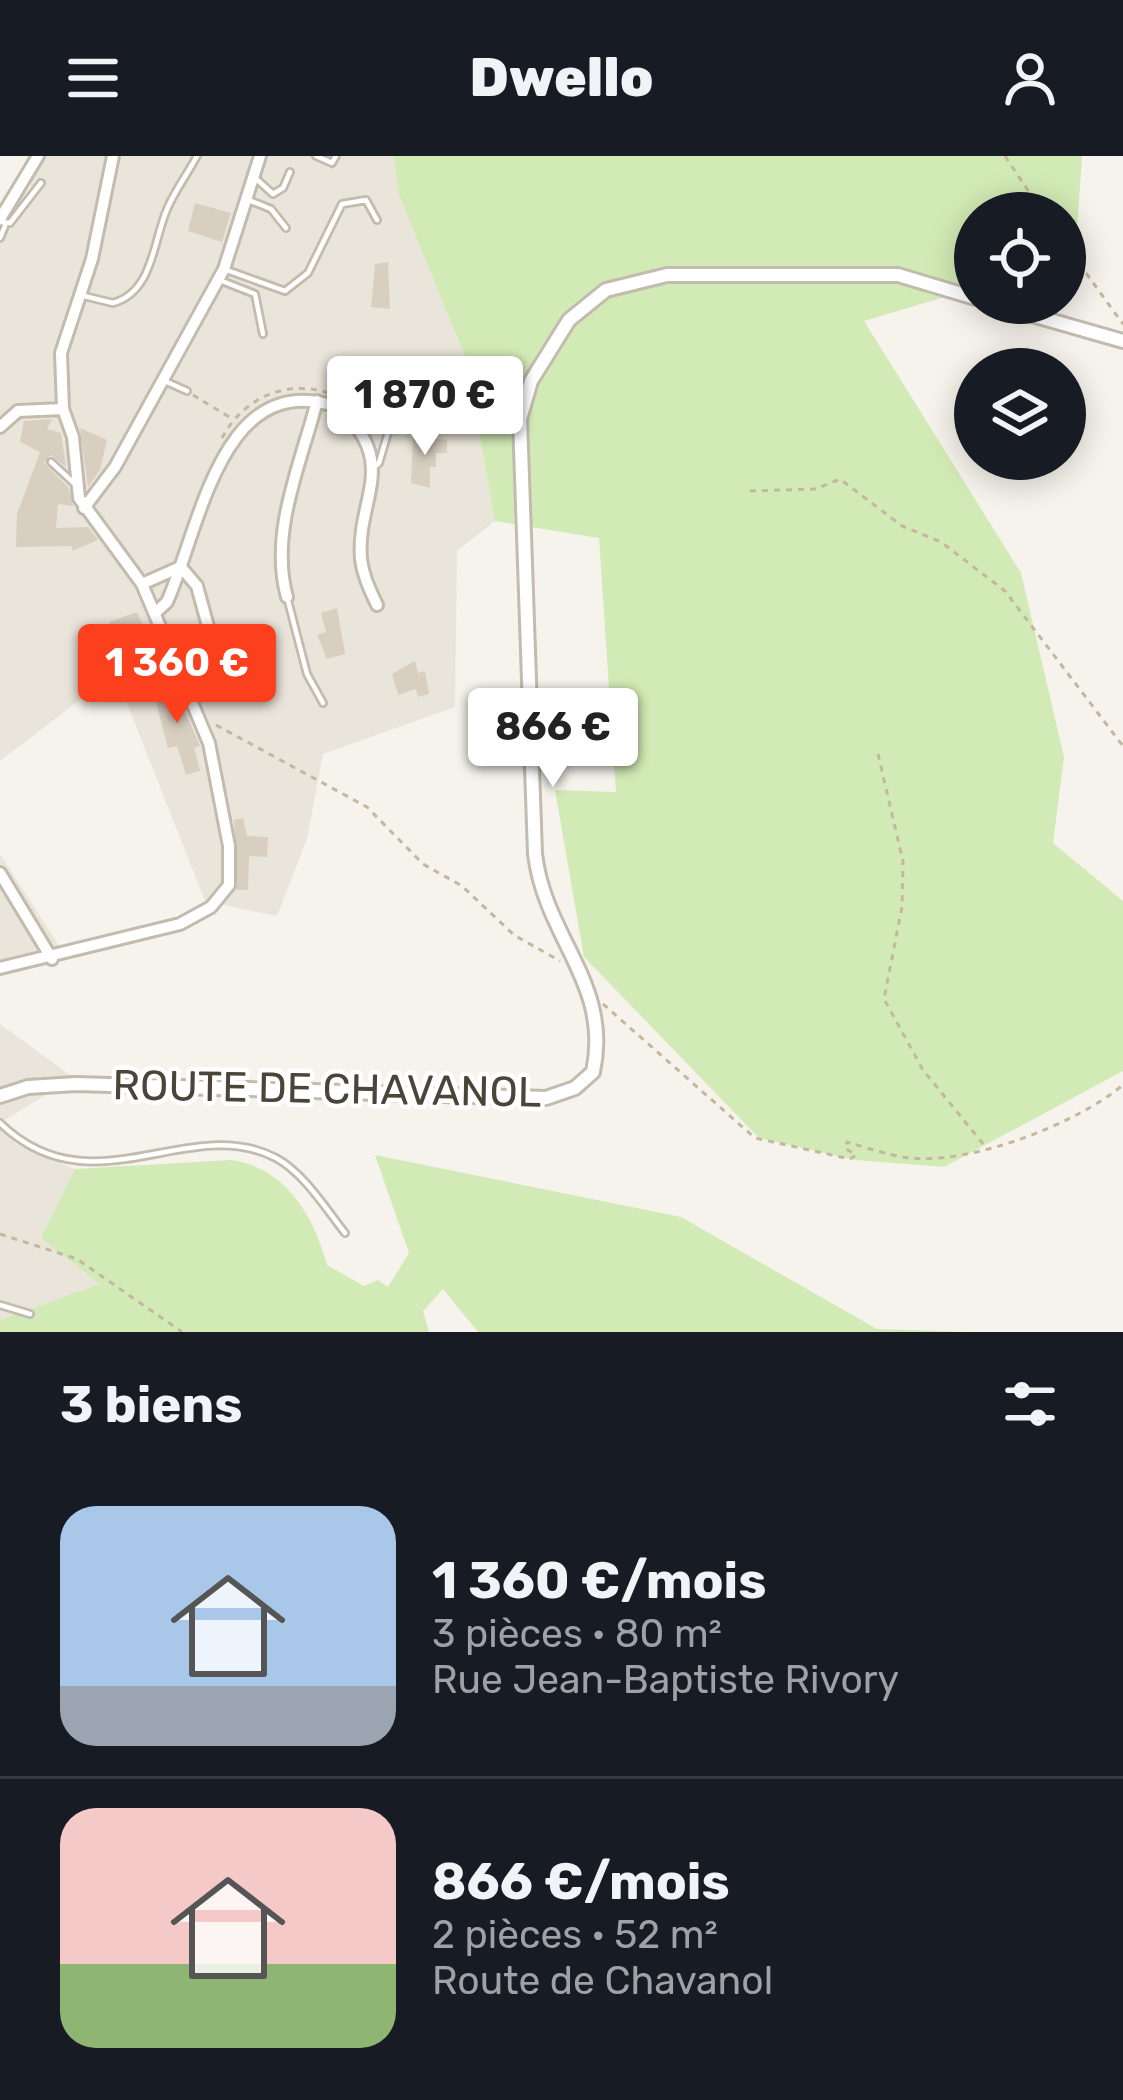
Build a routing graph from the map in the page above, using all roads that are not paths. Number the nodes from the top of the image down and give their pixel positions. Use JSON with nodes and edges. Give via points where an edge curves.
{"nodes":[{"id":1,"x":38,"y":156,"type":"edge"},
{"id":2,"x":113,"y":156,"type":"edge"},
{"id":3,"x":197,"y":156,"type":"edge"},
{"id":4,"x":260,"y":156,"type":"edge"},
{"id":5,"x":316,"y":156,"type":"edge"},
{"id":6,"x":337,"y":156,"type":"edge"},
{"id":7,"x":290,"y":172,"type":"dead end"},
{"id":8,"x":253,"y":176,"type":"junction"},
{"id":9,"x":41,"y":183,"type":"dead end"},
{"id":10,"x":246,"y":200,"type":"junction"},
{"id":11,"x":377,"y":220,"type":"dead end"},
{"id":12,"x":2,"y":222,"type":"edge"},
{"id":13,"x":286,"y":228,"type":"dead end"},
{"id":14,"x":0,"y":238,"type":"edge"},
{"id":15,"x":220,"y":274,"type":"junction"},
{"id":16,"x":954,"y":292,"type":"edge"},
{"id":17,"x":80,"y":295,"type":"junction"},
{"id":18,"x":1064,"y":324,"type":"edge"},
{"id":19,"x":263,"y":334,"type":"dead end"},
{"id":20,"x":1123,"y":341,"type":"edge"},
{"id":21,"x":161,"y":380,"type":"junction"},
{"id":22,"x":424,"y":382,"type":"dead end"},
{"id":23,"x":187,"y":391,"type":"road end"},
{"id":24,"x":317,"y":401,"type":"junction"},
{"id":25,"x":63,"y":409,"type":"junction"},
{"id":26,"x":0,"y":427,"type":"edge"},
{"id":27,"x":51,"y":462,"type":"dead end"},
{"id":28,"x":372,"y":469,"type":"junction"},
{"id":29,"x":76,"y":485,"type":"junction"},
{"id":30,"x":84,"y":508,"type":"junction"},
{"id":31,"x":181,"y":566,"type":"junction"},
{"id":32,"x":142,"y":584,"type":"junction"},
{"id":33,"x":287,"y":597,"type":"joint"},
{"id":34,"x":377,"y":605,"type":"dead end"},
{"id":35,"x":154,"y":613,"type":"junction"},
{"id":36,"x":224,"y":685,"type":"dead end"},
{"id":37,"x":323,"y":703,"type":"dead end"},
{"id":38,"x":0,"y":873,"type":"edge"},
{"id":39,"x":52,"y":959,"type":"junction"},
{"id":40,"x":0,"y":968,"type":"edge"},
{"id":41,"x":0,"y":1096,"type":"edge"},
{"id":42,"x":0,"y":1123,"type":"edge"},
{"id":43,"x":345,"y":1233,"type":"dead end"},
{"id":44,"x":0,"y":1305,"type":"edge"},
{"id":45,"x":30,"y":1314,"type":"dead end"}],
"edges":[{"from":1,"to":12,"type":"street"},
{"from":2,"to":17,"type":"street"},
{"from":3,"to":17,"type":"lane","via":[[133,293],[113,303]]},
{"from":4,"to":8,"type":"street"},
{"from":5,"to":6,"type":"lane","via":[[332,163]]},
{"from":7,"to":8,"type":"lane","via":[[273,194]]},
{"from":8,"to":10,"type":"street"},
{"from":9,"to":12,"type":"lane"},
{"from":10,"to":13,"type":"lane","via":[[267,207]]},
{"from":10,"to":15,"type":"street"},
{"from":11,"to":15,"type":"lane","via":[[366,200],[342,204],[308,273],[285,292]]},
{"from":12,"to":14,"type":"lane"},
{"from":15,"to":19,"type":"lane","via":[[255,294]]},
{"from":15,"to":21,"type":"street"},
{"from":16,"to":41,"type":"street","name":"ROUTE DE CHAVANOL","via":[[898,275],[668,275],[607,290],[569,320],[531,381],[520,419],[531,814],[540,895],[597,1012],[593,1072],[575,1088],[546,1098],[76,1084]]},
{"from":17,"to":25,"type":"street","via":[[62,353]]},
{"from":18,"to":20,"type":"street"},
{"from":21,"to":23,"type":"lane"},
{"from":21,"to":30,"type":"street"},
{"from":22,"to":28,"type":"lane","via":[[404,378]]},
{"from":24,"to":28,"type":"street","via":[[352,422]]},
{"from":24,"to":31,"type":"street","via":[[271,404],[242,425]]},
{"from":24,"to":33,"type":"street","via":[[280,542]]},
{"from":25,"to":26,"type":"street","via":[[18,411]]},
{"from":25,"to":29,"type":"street"},
{"from":27,"to":29,"type":"lane"},
{"from":28,"to":34,"type":"street","via":[[361,555]]},
{"from":29,"to":30,"type":"street"},
{"from":30,"to":32,"type":"street"},
{"from":31,"to":32,"type":"street"},
{"from":31,"to":35,"type":"street"},
{"from":31,"to":36,"type":"street","via":[[197,586]]},
{"from":32,"to":35,"type":"street"},
{"from":33,"to":37,"type":"lane"},
{"from":35,"to":39,"type":"street","via":[[203,728],[229,846],[227,891],[180,924]]},
{"from":38,"to":39,"type":"street"},
{"from":39,"to":40,"type":"street"},
{"from":42,"to":43,"type":"lane","via":[[71,1163],[197,1150],[262,1153],[291,1170]]},
{"from":44,"to":45,"type":"lane"}]}
